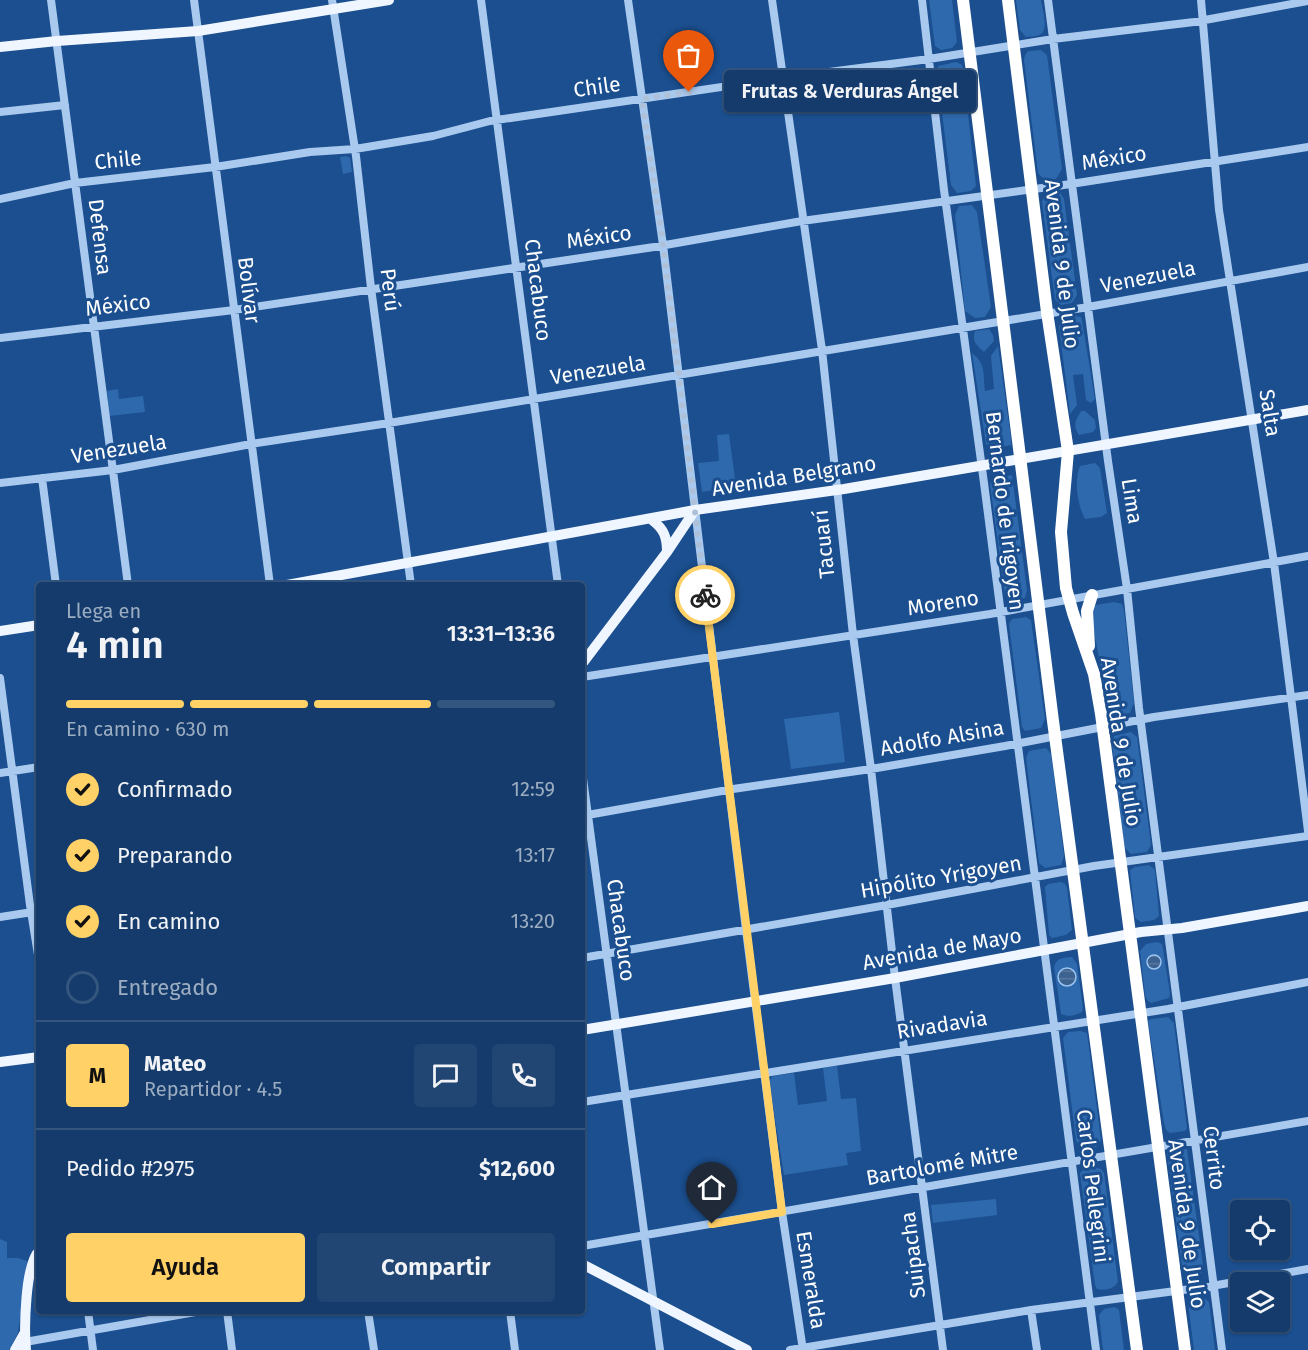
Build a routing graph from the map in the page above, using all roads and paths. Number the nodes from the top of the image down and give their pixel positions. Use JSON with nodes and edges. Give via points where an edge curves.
{"nodes":[{"id":1,"x":51,"y":0,"type":"edge"},
{"id":2,"x":194,"y":0,"type":"edge"},
{"id":3,"x":388,"y":0,"type":"edge"},
{"id":4,"x":481,"y":0,"type":"edge"},
{"id":5,"x":628,"y":0,"type":"edge"},
{"id":6,"x":772,"y":0,"type":"edge"},
{"id":7,"x":922,"y":0,"type":"edge"},
{"id":8,"x":963,"y":0,"type":"edge"},
{"id":9,"x":1008,"y":0,"type":"edge"},
{"id":10,"x":1048,"y":0,"type":"edge"},
{"id":11,"x":1201,"y":0,"type":"edge"},
{"id":12,"x":1308,"y":1,"type":"edge"},
{"id":13,"x":333,"y":5,"type":"edge"},
{"id":14,"x":1202,"y":21,"type":"junction"},
{"id":15,"x":198,"y":31,"type":"junction"},
{"id":16,"x":1053,"y":39,"type":"junction"},
{"id":17,"x":57,"y":41,"type":"junction"},
{"id":18,"x":1014,"y":46,"type":"junction"},
{"id":19,"x":0,"y":47,"type":"edge"},
{"id":20,"x":970,"y":52,"type":"junction"},
{"id":21,"x":929,"y":59,"type":"junction"},
{"id":22,"x":783,"y":78,"type":"junction"},
{"id":23,"x":642,"y":99,"type":"junction"},
{"id":24,"x":65,"y":105,"type":"junction"},
{"id":25,"x":0,"y":112,"type":"edge"},
{"id":26,"x":497,"y":120,"type":"junction"},
{"id":27,"x":1308,"y":147,"type":"edge"},
{"id":28,"x":355,"y":149,"type":"junction"},
{"id":29,"x":1214,"y":160,"type":"junction"},
{"id":30,"x":215,"y":167,"type":"junction"},
{"id":31,"x":75,"y":183,"type":"junction"},
{"id":32,"x":1071,"y":184,"type":"junction"},
{"id":33,"x":1033,"y":188,"type":"junction"},
{"id":34,"x":987,"y":195,"type":"junction"},
{"id":35,"x":0,"y":199,"type":"edge"},
{"id":36,"x":945,"y":201,"type":"junction"},
{"id":37,"x":802,"y":221,"type":"junction"},
{"id":38,"x":663,"y":245,"type":"junction"},
{"id":39,"x":517,"y":267,"type":"junction"},
{"id":40,"x":1308,"y":267,"type":"edge"},
{"id":41,"x":1230,"y":280,"type":"junction"},
{"id":42,"x":371,"y":288,"type":"junction"},
{"id":43,"x":1088,"y":307,"type":"junction"},
{"id":44,"x":234,"y":310,"type":"junction"},
{"id":45,"x":1047,"y":312,"type":"junction"},
{"id":46,"x":1003,"y":320,"type":"junction"},
{"id":47,"x":93,"y":327,"type":"junction"},
{"id":48,"x":962,"y":327,"type":"junction"},
{"id":49,"x":0,"y":338,"type":"edge"},
{"id":50,"x":822,"y":350,"type":"junction"},
{"id":51,"x":679,"y":375,"type":"junction"},
{"id":52,"x":534,"y":399,"type":"junction"},
{"id":53,"x":1308,"y":410,"type":"edge"},
{"id":54,"x":1253,"y":420,"type":"junction"},
{"id":55,"x":389,"y":423,"type":"junction"},
{"id":56,"x":251,"y":444,"type":"junction"},
{"id":57,"x":1106,"y":444,"type":"junction"},
{"id":58,"x":1068,"y":451,"type":"junction"},
{"id":59,"x":1021,"y":459,"type":"junction"},
{"id":60,"x":981,"y":466,"type":"junction"},
{"id":61,"x":113,"y":470,"type":"junction"},
{"id":62,"x":42,"y":478,"type":"junction"},
{"id":63,"x":0,"y":483,"type":"edge"},
{"id":64,"x":837,"y":490,"type":"junction"},
{"id":65,"x":695,"y":510,"type":"junction"},
{"id":66,"x":652,"y":520,"type":"junction"},
{"id":67,"x":552,"y":537,"type":"junction"},
{"id":68,"x":667,"y":552,"type":"junction"},
{"id":69,"x":1308,"y":556,"type":"edge"},
{"id":70,"x":408,"y":563,"type":"junction"},
{"id":71,"x":1274,"y":563,"type":"junction"},
{"id":72,"x":57,"y":582,"type":"edge"},
{"id":73,"x":128,"y":582,"type":"edge"},
{"id":74,"x":270,"y":582,"type":"edge"},
{"id":75,"x":304,"y":582,"type":"edge"},
{"id":76,"x":411,"y":582,"type":"edge"},
{"id":77,"x":558,"y":582,"type":"edge"},
{"id":78,"x":1127,"y":589,"type":"junction"},
{"id":79,"x":1092,"y":595,"type":"junction"},
{"id":80,"x":1068,"y":600,"type":"junction"},
{"id":81,"x":1039,"y":605,"type":"junction"},
{"id":82,"x":1000,"y":612,"type":"junction"},
{"id":83,"x":36,"y":625,"type":"edge"},
{"id":84,"x":0,"y":631,"type":"edge"},
{"id":85,"x":853,"y":635,"type":"junction"},
{"id":86,"x":713,"y":658,"type":"junction"},
{"id":87,"x":1090,"y":659,"type":"junction"},
{"id":88,"x":585,"y":660,"type":"edge"},
{"id":89,"x":0,"y":678,"type":"edge"},
{"id":90,"x":585,"y":678,"type":"edge"},
{"id":91,"x":1308,"y":695,"type":"edge"},
{"id":92,"x":1292,"y":698,"type":"junction"},
{"id":93,"x":1141,"y":720,"type":"junction"},
{"id":94,"x":1103,"y":728,"type":"junction"},
{"id":95,"x":1056,"y":736,"type":"junction"},
{"id":96,"x":1017,"y":743,"type":"junction"},
{"id":97,"x":36,"y":767,"type":"edge"},
{"id":98,"x":871,"y":769,"type":"junction"},
{"id":99,"x":12,"y":771,"type":"junction"},
{"id":100,"x":0,"y":773,"type":"edge"},
{"id":101,"x":728,"y":790,"type":"junction"},
{"id":102,"x":585,"y":816,"type":"edge"},
{"id":103,"x":1308,"y":831,"type":"edge"},
{"id":104,"x":1308,"y":836,"type":"edge"},
{"id":105,"x":1159,"y":857,"type":"junction"},
{"id":106,"x":1119,"y":862,"type":"junction"},
{"id":107,"x":1074,"y":870,"type":"junction"},
{"id":108,"x":1035,"y":878,"type":"junction"},
{"id":109,"x":887,"y":905,"type":"junction"},
{"id":110,"x":1308,"y":906,"type":"edge"},
{"id":111,"x":35,"y":912,"type":"edge"},
{"id":112,"x":0,"y":917,"type":"edge"},
{"id":113,"x":1168,"y":929,"type":"junction"},
{"id":114,"x":746,"y":930,"type":"junction"},
{"id":115,"x":1129,"y":935,"type":"junction"},
{"id":116,"x":1083,"y":943,"type":"junction"},
{"id":117,"x":1044,"y":950,"type":"junction"},
{"id":118,"x":606,"y":954,"type":"junction"},
{"id":119,"x":585,"y":958,"type":"edge"},
{"id":120,"x":895,"y":978,"type":"junction"},
{"id":121,"x":1308,"y":982,"type":"edge"},
{"id":122,"x":756,"y":1001,"type":"junction"},
{"id":123,"x":1177,"y":1007,"type":"junction"},
{"id":124,"x":1139,"y":1013,"type":"junction"},
{"id":125,"x":1093,"y":1020,"type":"junction"},
{"id":126,"x":616,"y":1025,"type":"junction"},
{"id":127,"x":1055,"y":1026,"type":"junction"},
{"id":128,"x":585,"y":1030,"type":"edge"},
{"id":129,"x":905,"y":1049,"type":"junction"},
{"id":130,"x":36,"y":1057,"type":"edge"},
{"id":131,"x":0,"y":1062,"type":"edge"},
{"id":132,"x":765,"y":1073,"type":"junction"},
{"id":133,"x":627,"y":1095,"type":"junction"},
{"id":134,"x":585,"y":1102,"type":"edge"},
{"id":135,"x":1308,"y":1121,"type":"edge"},
{"id":136,"x":1194,"y":1139,"type":"junction"},
{"id":137,"x":1157,"y":1146,"type":"junction"},
{"id":138,"x":1111,"y":1154,"type":"junction"},
{"id":139,"x":1072,"y":1161,"type":"junction"},
{"id":140,"x":923,"y":1186,"type":"junction"},
{"id":141,"x":782,"y":1212,"type":"junction"},
{"id":142,"x":646,"y":1235,"type":"junction"},
{"id":143,"x":585,"y":1245,"type":"edge"},
{"id":144,"x":36,"y":1254,"type":"edge"},
{"id":145,"x":585,"y":1266,"type":"edge"},
{"id":146,"x":1308,"y":1269,"type":"edge"},
{"id":147,"x":1213,"y":1285,"type":"junction"},
{"id":148,"x":1177,"y":1291,"type":"junction"},
{"id":149,"x":1129,"y":1296,"type":"junction"},
{"id":150,"x":654,"y":1301,"type":"junction"},
{"id":151,"x":1089,"y":1302,"type":"junction"},
{"id":152,"x":1031,"y":1310,"type":"junction"},
{"id":153,"x":88,"y":1314,"type":"edge"},
{"id":154,"x":183,"y":1314,"type":"edge"},
{"id":155,"x":227,"y":1314,"type":"edge"},
{"id":156,"x":368,"y":1314,"type":"edge"},
{"id":157,"x":510,"y":1314,"type":"edge"},
{"id":158,"x":939,"y":1325,"type":"junction"},
{"id":159,"x":90,"y":1330,"type":"junction"},
{"id":160,"x":25,"y":1342,"type":"edge"},
{"id":161,"x":803,"y":1349,"type":"edge"},
{"id":162,"x":15,"y":1350,"type":"edge"},
{"id":163,"x":93,"y":1350,"type":"edge"},
{"id":164,"x":232,"y":1350,"type":"edge"},
{"id":165,"x":374,"y":1350,"type":"edge"},
{"id":166,"x":515,"y":1350,"type":"edge"},
{"id":167,"x":660,"y":1350,"type":"edge"},
{"id":168,"x":747,"y":1350,"type":"edge"},
{"id":169,"x":790,"y":1350,"type":"edge"},
{"id":170,"x":942,"y":1350,"type":"edge"},
{"id":171,"x":1037,"y":1350,"type":"edge"},
{"id":172,"x":1096,"y":1350,"type":"edge"},
{"id":173,"x":1137,"y":1350,"type":"edge"},
{"id":174,"x":1185,"y":1350,"type":"edge"},
{"id":175,"x":1222,"y":1350,"type":"edge"}],
"edges":[{"from":1,"to":17,"type":"street","name":"Defensa"},
{"from":2,"to":15,"type":"street","name":"Bolívar"},
{"from":3,"to":13,"type":"main road"},
{"from":4,"to":26,"type":"street","name":"Chacabuco"},
{"from":5,"to":23,"type":"street","name":"Esmeralda"},
{"from":6,"to":22,"type":"street","name":"Tacuarí"},
{"from":7,"to":21,"type":"street","name":"Bernardo de Irigoyen"},
{"from":8,"to":20,"type":"highway"},
{"from":9,"to":18,"type":"highway","name":"Avenida 9 de Julio"},
{"from":10,"to":16,"type":"street","name":"Lima"},
{"from":11,"to":14,"type":"street","name":"Salta"},
{"from":12,"to":14,"type":"street","name":"Chile"},
{"from":13,"to":15,"type":"main road"},
{"from":13,"to":28,"type":"street","name":"Perú"},
{"from":14,"to":16,"type":"street","name":"Chile"},
{"from":14,"to":29,"type":"street","name":"Salta"},
{"from":15,"to":17,"type":"main road"},
{"from":15,"to":30,"type":"street","name":"Bolívar"},
{"from":16,"to":18,"type":"street","name":"Chile"},
{"from":16,"to":32,"type":"street","name":"Lima"},
{"from":17,"to":19,"type":"main road"},
{"from":17,"to":24,"type":"street","name":"Defensa"},
{"from":18,"to":20,"type":"street","name":"Chile"},
{"from":18,"to":33,"type":"highway","name":"Avenida 9 de Julio"},
{"from":20,"to":21,"type":"street","name":"Chile"},
{"from":20,"to":34,"type":"highway"},
{"from":21,"to":22,"type":"street","name":"Chile"},
{"from":21,"to":36,"type":"street","name":"Bernardo de Irigoyen"},
{"from":22,"to":23,"type":"street","name":"Chile"},
{"from":22,"to":37,"type":"street","name":"Tacuarí"},
{"from":23,"to":26,"type":"street","name":"Chile"},
{"from":23,"to":38,"type":"street","name":"Esmeralda"},
{"from":24,"to":25,"type":"street"},
{"from":24,"to":31,"type":"street","name":"Defensa"},
{"from":26,"to":28,"type":"street","name":"Chile"},
{"from":26,"to":39,"type":"street","name":"Chacabuco"},
{"from":27,"to":29,"type":"street","name":"México"},
{"from":28,"to":30,"type":"street","name":"Chile"},
{"from":28,"to":42,"type":"street","name":"Perú"},
{"from":29,"to":32,"type":"street","name":"México"},
{"from":29,"to":41,"type":"street","name":"Salta"},
{"from":30,"to":31,"type":"street","name":"Chile"},
{"from":30,"to":44,"type":"street","name":"Bolívar"},
{"from":31,"to":35,"type":"street","name":"Chile"},
{"from":31,"to":47,"type":"street","name":"Defensa"},
{"from":32,"to":33,"type":"street","name":"México"},
{"from":32,"to":43,"type":"street","name":"Lima"},
{"from":33,"to":34,"type":"street","name":"México"},
{"from":33,"to":45,"type":"highway","name":"Avenida 9 de Julio"},
{"from":34,"to":36,"type":"street","name":"México"},
{"from":34,"to":46,"type":"highway"},
{"from":36,"to":37,"type":"street","name":"México"},
{"from":36,"to":48,"type":"street","name":"Bernardo de Irigoyen"},
{"from":37,"to":38,"type":"street","name":"México"},
{"from":37,"to":50,"type":"street","name":"Tacuarí"},
{"from":38,"to":39,"type":"street","name":"México"},
{"from":38,"to":51,"type":"street","name":"Esmeralda"},
{"from":39,"to":42,"type":"street","name":"México"},
{"from":39,"to":52,"type":"street","name":"Chacabuco"},
{"from":40,"to":41,"type":"street","name":"Venezuela"},
{"from":41,"to":43,"type":"street","name":"Venezuela"},
{"from":41,"to":54,"type":"street","name":"Salta"},
{"from":42,"to":44,"type":"street","name":"México"},
{"from":42,"to":55,"type":"street","name":"Perú"},
{"from":43,"to":45,"type":"street","name":"Venezuela"},
{"from":43,"to":57,"type":"street","name":"Lima"},
{"from":44,"to":47,"type":"street","name":"México"},
{"from":44,"to":56,"type":"street","name":"Bolívar"},
{"from":45,"to":46,"type":"street","name":"Venezuela"},
{"from":45,"to":58,"type":"highway","name":"Avenida 9 de Julio"},
{"from":46,"to":48,"type":"street","name":"Venezuela"},
{"from":46,"to":59,"type":"highway"},
{"from":47,"to":49,"type":"street","name":"México"},
{"from":47,"to":61,"type":"street","name":"Defensa"},
{"from":48,"to":50,"type":"street","name":"Venezuela"},
{"from":48,"to":60,"type":"street","name":"Bernardo de Irigoyen"},
{"from":50,"to":51,"type":"street","name":"Venezuela"},
{"from":50,"to":64,"type":"street","name":"Tacuarí"},
{"from":51,"to":52,"type":"street","name":"Venezuela"},
{"from":51,"to":65,"type":"street","name":"Esmeralda"},
{"from":52,"to":55,"type":"street","name":"Venezuela"},
{"from":52,"to":67,"type":"street","name":"Chacabuco"},
{"from":53,"to":54,"type":"main road","name":"Avenida Belgrano"},
{"from":54,"to":57,"type":"main road","name":"Avenida Belgrano"},
{"from":54,"to":71,"type":"street","name":"Salta"},
{"from":55,"to":56,"type":"street","name":"Venezuela"},
{"from":55,"to":70,"type":"street","name":"Perú"},
{"from":56,"to":61,"type":"street","name":"Venezuela"},
{"from":56,"to":74,"type":"street","name":"Bolívar"},
{"from":57,"to":58,"type":"main road","name":"Avenida Belgrano"},
{"from":57,"to":78,"type":"street","name":"Lima"},
{"from":58,"to":59,"type":"main road","name":"Avenida Belgrano"},
{"from":58,"to":80,"type":"highway","name":"Avenida 9 de Julio","via":[[1061,537]]},
{"from":59,"to":60,"type":"main road","name":"Avenida Belgrano"},
{"from":59,"to":81,"type":"highway"},
{"from":60,"to":64,"type":"main road","name":"Avenida Belgrano"},
{"from":60,"to":82,"type":"street","name":"Bernardo de Irigoyen"},
{"from":61,"to":62,"type":"street","name":"Venezuela"},
{"from":61,"to":73,"type":"street","name":"Defensa"},
{"from":62,"to":63,"type":"street","name":"Venezuela"},
{"from":62,"to":72,"type":"street"},
{"from":64,"to":65,"type":"main road","name":"Avenida Belgrano"},
{"from":64,"to":85,"type":"street","name":"Tacuarí"},
{"from":65,"to":66,"type":"main road","name":"Avenida Belgrano"},
{"from":65,"to":68,"type":"main road"},
{"from":65,"to":86,"type":"street","name":"Esmeralda"},
{"from":66,"to":67,"type":"main road","name":"Avenida Belgrano"},
{"from":66,"to":68,"type":"main road","via":[[664,531]]},
{"from":67,"to":70,"type":"main road","name":"Avenida Belgrano"},
{"from":67,"to":77,"type":"street","name":"Chacabuco"},
{"from":68,"to":88,"type":"main road"},
{"from":69,"to":71,"type":"street","name":"Moreno"},
{"from":70,"to":75,"type":"main road","name":"Avenida Belgrano"},
{"from":70,"to":76,"type":"street","name":"Perú"},
{"from":71,"to":78,"type":"street","name":"Moreno"},
{"from":71,"to":92,"type":"street","name":"Salta"},
{"from":78,"to":79,"type":"street","name":"Moreno"},
{"from":78,"to":93,"type":"street","name":"Lima"},
{"from":79,"to":80,"type":"street","name":"Moreno"},
{"from":79,"to":87,"type":"highway","via":[[1087,610]]},
{"from":80,"to":81,"type":"street","name":"Moreno"},
{"from":80,"to":87,"type":"highway","name":"Avenida 9 de Julio"},
{"from":81,"to":82,"type":"street","name":"Moreno"},
{"from":81,"to":95,"type":"highway"},
{"from":82,"to":85,"type":"street","name":"Moreno"},
{"from":82,"to":96,"type":"street","name":"Bernardo de Irigoyen"},
{"from":83,"to":84,"type":"main road"},
{"from":85,"to":86,"type":"street","name":"Moreno"},
{"from":85,"to":98,"type":"street","name":"Tacuarí"},
{"from":86,"to":90,"type":"street","name":"Moreno"},
{"from":86,"to":101,"type":"street","name":"Esmeralda"},
{"from":87,"to":94,"type":"highway","name":"Avenida 9 de Julio"},
{"from":89,"to":99,"type":"street"},
{"from":91,"to":92,"type":"street","name":"Adolfo Alsina"},
{"from":92,"to":93,"type":"street","name":"Adolfo Alsina"},
{"from":92,"to":103,"type":"street","name":"Salta"},
{"from":93,"to":94,"type":"street","name":"Adolfo Alsina"},
{"from":93,"to":105,"type":"street","name":"Lima"},
{"from":94,"to":95,"type":"street","name":"Adolfo Alsina"},
{"from":94,"to":106,"type":"highway","name":"Avenida 9 de Julio"},
{"from":95,"to":96,"type":"street","name":"Adolfo Alsina"},
{"from":95,"to":107,"type":"highway"},
{"from":96,"to":98,"type":"street","name":"Adolfo Alsina"},
{"from":96,"to":108,"type":"street","name":"Bernardo de Irigoyen"},
{"from":97,"to":99,"type":"street"},
{"from":98,"to":101,"type":"street","name":"Adolfo Alsina"},
{"from":98,"to":109,"type":"street","name":"Tacuarí"},
{"from":99,"to":100,"type":"street"},
{"from":99,"to":111,"type":"street"},
{"from":101,"to":102,"type":"street","name":"Adolfo Alsina"},
{"from":101,"to":114,"type":"street","name":"Esmeralda"},
{"from":102,"to":118,"type":"street","name":"Chacabuco"},
{"from":104,"to":105,"type":"street","name":"Hipólito Yrigoyen"},
{"from":105,"to":106,"type":"street","name":"Hipólito Yrigoyen"},
{"from":105,"to":113,"type":"street","name":"Lima"},
{"from":106,"to":107,"type":"street","name":"Hipólito Yrigoyen"},
{"from":106,"to":115,"type":"highway","name":"Avenida 9 de Julio"},
{"from":107,"to":108,"type":"street","name":"Hipólito Yrigoyen"},
{"from":107,"to":116,"type":"highway"},
{"from":108,"to":109,"type":"street","name":"Hipólito Yrigoyen"},
{"from":108,"to":117,"type":"street","name":"Bernardo de Irigoyen"},
{"from":109,"to":114,"type":"street","name":"Hipólito Yrigoyen"},
{"from":109,"to":120,"type":"street","name":"Tacuarí"},
{"from":110,"to":113,"type":"main road","name":"Avenida de Mayo"},
{"from":111,"to":112,"type":"street"},
{"from":113,"to":115,"type":"main road","name":"Avenida de Mayo"},
{"from":113,"to":123,"type":"street","name":"Lima"},
{"from":114,"to":118,"type":"street","name":"Hipólito Yrigoyen"},
{"from":114,"to":122,"type":"street","name":"Esmeralda"},
{"from":115,"to":116,"type":"main road","name":"Avenida de Mayo"},
{"from":115,"to":124,"type":"highway","name":"Avenida 9 de Julio"},
{"from":116,"to":117,"type":"main road","name":"Avenida de Mayo"},
{"from":116,"to":125,"type":"highway"},
{"from":117,"to":120,"type":"main road","name":"Avenida de Mayo"},
{"from":117,"to":127,"type":"street","name":"Bernardo de Irigoyen"},
{"from":118,"to":119,"type":"street","name":"Hipólito Yrigoyen"},
{"from":118,"to":126,"type":"street","name":"Chacabuco"},
{"from":120,"to":122,"type":"main road","name":"Avenida de Mayo"},
{"from":120,"to":129,"type":"street","name":"Tacuarí"},
{"from":121,"to":123,"type":"street","name":"Rivadavia"},
{"from":122,"to":126,"type":"main road","name":"Avenida de Mayo"},
{"from":122,"to":132,"type":"street","name":"Esmeralda"},
{"from":123,"to":124,"type":"street","name":"Rivadavia"},
{"from":123,"to":136,"type":"street","name":"Cerrito"},
{"from":124,"to":125,"type":"street","name":"Rivadavia"},
{"from":124,"to":137,"type":"highway","name":"Avenida 9 de Julio"},
{"from":125,"to":127,"type":"street","name":"Rivadavia"},
{"from":125,"to":138,"type":"highway"},
{"from":126,"to":128,"type":"main road","name":"Avenida de Mayo"},
{"from":126,"to":133,"type":"street","name":"Chacabuco"},
{"from":127,"to":129,"type":"street","name":"Rivadavia"},
{"from":127,"to":139,"type":"street","name":"Carlos Pellegrini"},
{"from":129,"to":132,"type":"street","name":"Rivadavia"},
{"from":129,"to":140,"type":"street","name":"Suipacha"},
{"from":130,"to":131,"type":"main road"},
{"from":132,"to":133,"type":"street","name":"Rivadavia"},
{"from":132,"to":141,"type":"street","name":"Esmeralda"},
{"from":133,"to":134,"type":"street","name":"Rivadavia"},
{"from":133,"to":142,"type":"street","name":"Chacabuco"},
{"from":135,"to":136,"type":"street","name":"Bartolomé Mitre"},
{"from":136,"to":137,"type":"street","name":"Bartolomé Mitre"},
{"from":136,"to":147,"type":"street","name":"Cerrito"},
{"from":137,"to":138,"type":"street","name":"Bartolomé Mitre"},
{"from":137,"to":148,"type":"highway","name":"Avenida 9 de Julio"},
{"from":138,"to":139,"type":"street","name":"Bartolomé Mitre"},
{"from":138,"to":149,"type":"highway"},
{"from":139,"to":140,"type":"street","name":"Bartolomé Mitre"},
{"from":139,"to":151,"type":"street","name":"Carlos Pellegrini"},
{"from":140,"to":141,"type":"street","name":"Bartolomé Mitre"},
{"from":140,"to":158,"type":"street","name":"Suipacha"},
{"from":141,"to":142,"type":"street","name":"Bartolomé Mitre"},
{"from":141,"to":161,"type":"street","name":"Esmeralda"},
{"from":142,"to":143,"type":"street","name":"Bartolomé Mitre"},
{"from":142,"to":150,"type":"street","name":"Chacabuco"},
{"from":144,"to":160,"type":"main road","via":[[31,1269]]},
{"from":145,"to":150,"type":"main road"},
{"from":146,"to":147,"type":"street"},
{"from":147,"to":148,"type":"street"},
{"from":147,"to":175,"type":"street","name":"Cerrito"},
{"from":148,"to":149,"type":"street"},
{"from":148,"to":174,"type":"highway","name":"Avenida 9 de Julio"},
{"from":149,"to":151,"type":"street"},
{"from":149,"to":173,"type":"highway"},
{"from":150,"to":167,"type":"street","name":"Chacabuco"},
{"from":150,"to":168,"type":"main road"},
{"from":151,"to":152,"type":"street"},
{"from":151,"to":172,"type":"street","name":"Carlos Pellegrini"},
{"from":152,"to":158,"type":"street"},
{"from":152,"to":171,"type":"street"},
{"from":153,"to":159,"type":"street"},
{"from":154,"to":159,"type":"street"},
{"from":155,"to":164,"type":"street"},
{"from":156,"to":165,"type":"street"},
{"from":157,"to":166,"type":"street"},
{"from":158,"to":161,"type":"street"},
{"from":158,"to":170,"type":"street","name":"Suipacha"},
{"from":159,"to":160,"type":"street"},
{"from":159,"to":163,"type":"street"},
{"from":160,"to":162,"type":"main road"},
{"from":161,"to":169,"type":"street"}]}
